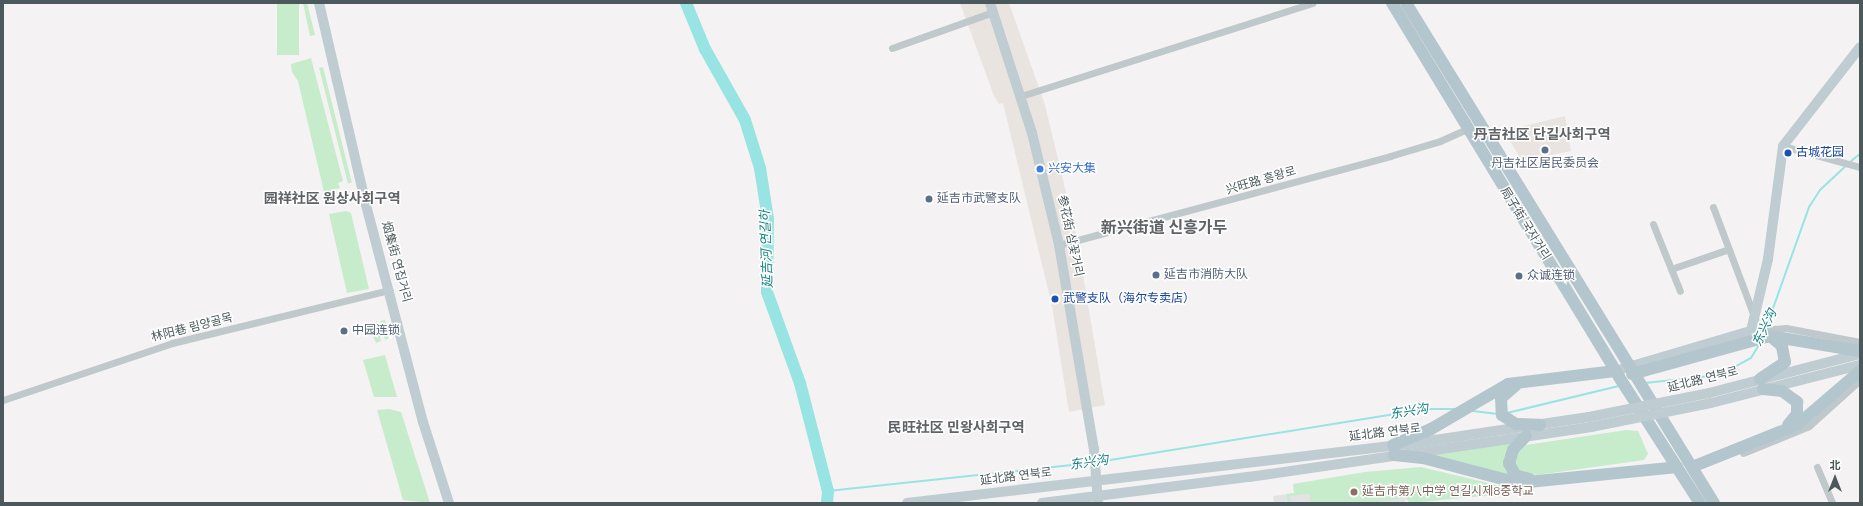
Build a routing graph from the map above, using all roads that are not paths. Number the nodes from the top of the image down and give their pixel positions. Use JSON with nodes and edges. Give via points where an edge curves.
{"nodes":[{"id":1,"x":319,"y":3,"type":"edge"},
{"id":2,"x":1313,"y":3,"type":"edge"},
{"id":3,"x":1392,"y":3,"type":"edge"},
{"id":4,"x":1406,"y":3,"type":"edge"},
{"id":5,"x":992,"y":7,"type":"edge"},
{"id":6,"x":1860,"y":47,"type":"edge"},
{"id":7,"x":892,"y":48,"type":"dead end"},
{"id":8,"x":1021,"y":96,"type":"junction"},
{"id":9,"x":1467,"y":129,"type":"junction"},
{"id":10,"x":1783,"y":146,"type":"junction"},
{"id":11,"x":1858,"y":166,"type":"edge"},
{"id":12,"x":1713,"y":207,"type":"dead end"},
{"id":13,"x":1652,"y":224,"type":"dead end"},
{"id":14,"x":1059,"y":245,"type":"junction"},
{"id":15,"x":1729,"y":248,"type":"junction"},
{"id":16,"x":1671,"y":269,"type":"junction"},
{"id":17,"x":390,"y":290,"type":"junction"},
{"id":18,"x":1680,"y":290,"type":"dead end"},
{"id":19,"x":1756,"y":319,"type":"junction"},
{"id":20,"x":1762,"y":332,"type":"junction"},
{"id":21,"x":1860,"y":342,"type":"edge"},
{"id":22,"x":1860,"y":351,"type":"edge"},
{"id":23,"x":1860,"y":354,"type":"edge"},
{"id":24,"x":1860,"y":365,"type":"edge"},
{"id":25,"x":1860,"y":371,"type":"edge"},
{"id":26,"x":1631,"y":373,"type":"junction"},
{"id":27,"x":1617,"y":374,"type":"junction"},
{"id":28,"x":1860,"y":380,"type":"edge"},
{"id":29,"x":1762,"y":384,"type":"junction"},
{"id":30,"x":3,"y":400,"type":"edge"},
{"id":31,"x":1590,"y":422,"type":"junction"},
{"id":32,"x":1540,"y":425,"type":"junction"},
{"id":33,"x":1526,"y":436,"type":"junction"},
{"id":34,"x":1394,"y":450,"type":"junction"},
{"id":35,"x":1676,"y":465,"type":"junction"},
{"id":36,"x":1691,"y":466,"type":"junction"},
{"id":37,"x":1817,"y":467,"type":"dead end"},
{"id":38,"x":1097,"y":480,"type":"junction"},
{"id":39,"x":1100,"y":499,"type":"edge"},
{"id":40,"x":449,"y":503,"type":"edge"},
{"id":41,"x":907,"y":503,"type":"edge"},
{"id":42,"x":1042,"y":503,"type":"edge"},
{"id":43,"x":1700,"y":503,"type":"edge"},
{"id":44,"x":1714,"y":503,"type":"edge"},
{"id":45,"x":1832,"y":503,"type":"edge"}],
"edges":[{"from":1,"to":17,"type":"main road","name":"烟集街 연집거리","via":[[366,205]]},
{"from":2,"to":8,"type":"street"},
{"from":3,"to":9,"type":"main road","name":"局子街 국자거리"},
{"from":4,"to":26,"type":"main road","name":"局子街 국자거리"},
{"from":5,"to":7,"type":"street"},
{"from":5,"to":8,"type":"main road","name":"参花街 삼꽃거리"},
{"from":6,"to":10,"type":"main road"},
{"from":8,"to":14,"type":"main road","name":"参花街 삼꽃거리"},
{"from":9,"to":14,"type":"street","name":"兴旺路 흥왕로","via":[[1440,141],[1375,160]]},
{"from":9,"to":27,"type":"main road","name":"局子街 국자거리"},
{"from":10,"to":11,"type":"street"},
{"from":10,"to":19,"type":"main road","via":[[1768,259]]},
{"from":12,"to":15,"type":"street"},
{"from":13,"to":16,"type":"street"},
{"from":14,"to":38,"type":"main road","name":"参花街 삼꽃거리"},
{"from":15,"to":16,"type":"street"},
{"from":15,"to":19,"type":"street"},
{"from":16,"to":18,"type":"street"},
{"from":17,"to":30,"type":"street","name":"林阳巷 림양골목","via":[[172,343]]},
{"from":17,"to":40,"type":"main road","name":"烟集街 연집거리","via":[[423,422]]},
{"from":19,"to":20,"type":"main road"},
{"from":20,"to":21,"type":"street"},
{"from":20,"to":22,"type":"main road"},
{"from":20,"to":26,"type":"main road"},
{"from":20,"to":29,"type":"main road","via":[[1782,346],[1786,357],[1783,367]]},
{"from":23,"to":29,"type":"main road","name":"延北路 연북로"},
{"from":24,"to":29,"type":"main road","name":"延北路 연북로"},
{"from":25,"to":36,"type":"main road","via":[[1797,425]]},
{"from":26,"to":27,"type":"main road"},
{"from":26,"to":36,"type":"main road","name":"局子街 국자거리"},
{"from":27,"to":32,"type":"main road","via":[[1514,386],[1501,398],[1501,411],[1508,422]]},
{"from":27,"to":34,"type":"main road","via":[[1508,384]]},
{"from":27,"to":35,"type":"main road","name":"局子街 국자거리"},
{"from":28,"to":36,"type":"street","via":[[1799,431],[1708,467]]},
{"from":29,"to":31,"type":"main road","name":"延北路 연북로","bridge":true,"via":[[1710,398]]},
{"from":29,"to":36,"type":"main road","via":[[1790,395],[1797,402],[1798,411],[1788,425]]},
{"from":31,"to":32,"type":"main road","name":"延北路 연북로"},
{"from":31,"to":33,"type":"main road","name":"延北路 연북로"},
{"from":32,"to":34,"type":"main road","name":"延北路 연북로"},
{"from":33,"to":34,"type":"main road","name":"延北路 연북로"},
{"from":33,"to":35,"type":"main road","via":[[1513,450],[1509,460],[1512,471],[1522,478]]},
{"from":34,"to":35,"type":"main road","via":[[1518,483]]},
{"from":34,"to":38,"type":"main road","name":"延北路 연북로"},
{"from":34,"to":39,"type":"main road","name":"延北路 연북로"},
{"from":35,"to":43,"type":"main road","name":"局子街 국자거리"},
{"from":36,"to":44,"type":"main road","name":"局子街 국자거리"},
{"from":37,"to":45,"type":"street"},
{"from":38,"to":39,"type":"main road","name":"参花街 삼꽃거리"},
{"from":38,"to":41,"type":"main road","name":"延北路 연북로"},
{"from":39,"to":42,"type":"main road","name":"延北路 연북로"}]}
